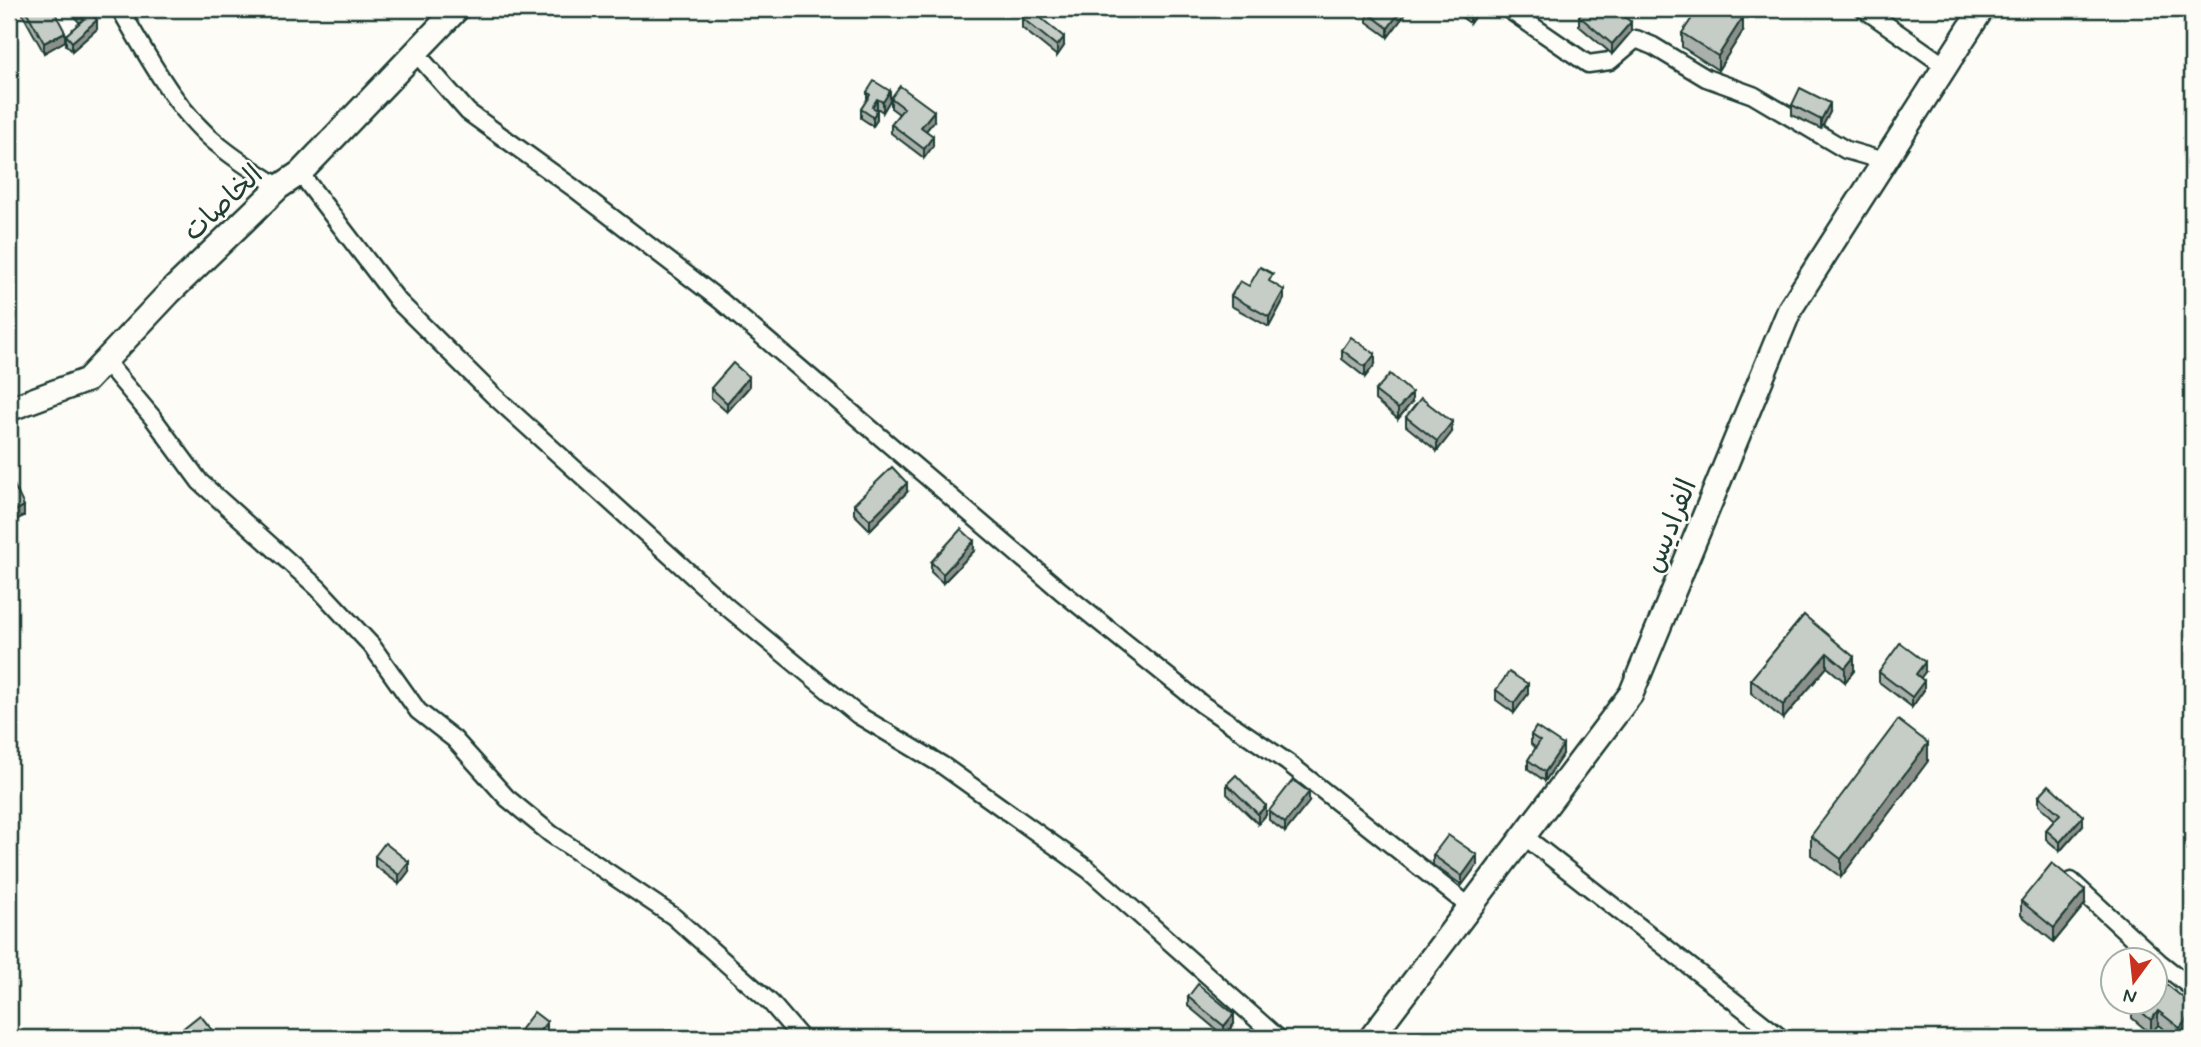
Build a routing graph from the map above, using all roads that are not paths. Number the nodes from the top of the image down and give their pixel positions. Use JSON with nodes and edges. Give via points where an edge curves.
{"nodes":[{"id":1,"x":120,"y":9,"type":"edge"},
{"id":2,"x":457,"y":9,"type":"edge"},
{"id":3,"x":1508,"y":9,"type":"edge"},
{"id":4,"x":1864,"y":9,"type":"edge"},
{"id":5,"x":1982,"y":9,"type":"edge"},
{"id":6,"x":415,"y":52,"type":"junction"},
{"id":7,"x":1945,"y":66,"type":"junction"},
{"id":8,"x":1885,"y":161,"type":"junction"},
{"id":9,"x":300,"y":173,"type":"junction"},
{"id":10,"x":279,"y":187,"type":"junction"},
{"id":11,"x":105,"y":361,"type":"junction"},
{"id":12,"x":9,"y":410,"type":"edge"},
{"id":13,"x":1524,"y":836,"type":"junction"},
{"id":14,"x":2061,"y":872,"type":"edge"},
{"id":15,"x":1471,"y":906,"type":"junction"},
{"id":16,"x":2192,"y":988,"type":"edge"},
{"id":17,"x":801,"y":1038,"type":"edge"},
{"id":18,"x":1278,"y":1038,"type":"edge"},
{"id":19,"x":1371,"y":1038,"type":"edge"},
{"id":20,"x":1781,"y":1038,"type":"edge"}],
"edges":[{"from":1,"to":10,"type":"street","via":[[185,111],[219,146]]},
{"from":2,"to":6,"type":"street","name":"الخاصات"},
{"from":3,"to":8,"type":"street","via":[[1588,64],[1610,61],[1636,39],[1706,78],[1753,95],[1846,150]]},
{"from":4,"to":7,"type":"street"},
{"from":5,"to":7,"type":"street","name":"الفراديس"},
{"from":6,"to":9,"type":"street","name":"الخاصات"},
{"from":6,"to":15,"type":"street","via":[[468,113],[721,300],[1061,591],[1203,705],[1287,762]]},
{"from":7,"to":8,"type":"street","name":"الفراديس"},
{"from":8,"to":13,"type":"street","name":"الفراديس","via":[[1790,309],[1632,694]]},
{"from":9,"to":10,"type":"street","name":"الخاصات"},
{"from":9,"to":18,"type":"street","via":[[398,301],[493,395],[727,607],[859,715],[942,765],[1088,870]]},
{"from":10,"to":11,"type":"street","name":"الخاصات"},
{"from":11,"to":12,"type":"street","name":"الخاصات","via":[[87,380]]},
{"from":11,"to":17,"type":"street","via":[[200,482],[318,588],[372,646],[418,711],[551,834],[673,916],[771,1003]]},
{"from":13,"to":15,"type":"street","name":"الفراديس"},
{"from":13,"to":20,"type":"street"},
{"from":14,"to":16,"type":"street"},
{"from":15,"to":19,"type":"street","name":"الفراديس"}]}
